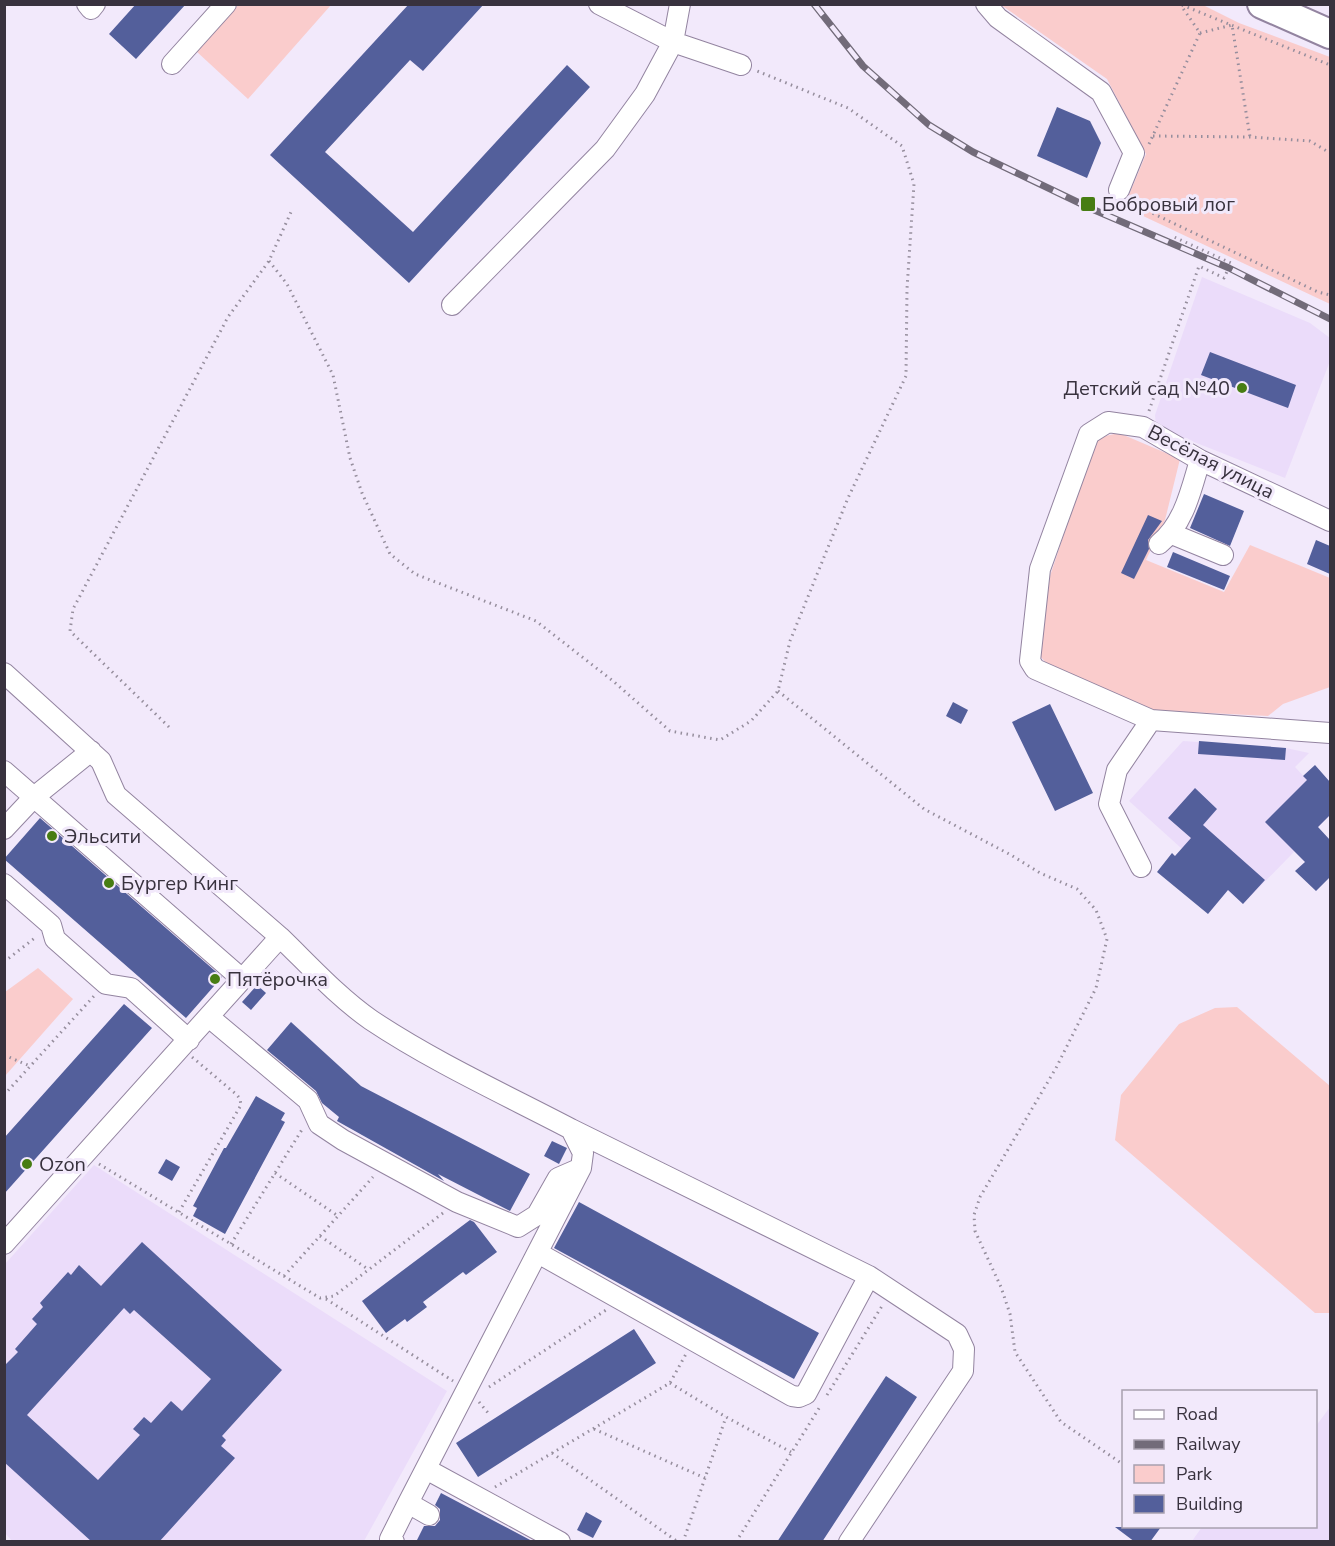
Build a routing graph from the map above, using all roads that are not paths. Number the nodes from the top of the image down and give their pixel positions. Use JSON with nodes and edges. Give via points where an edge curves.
{"nodes":[{"id":1,"x":87,"y":4,"type":"edge"},
{"id":2,"x":95,"y":4,"type":"edge"},
{"id":3,"x":226,"y":4,"type":"edge"},
{"id":4,"x":599,"y":4,"type":"edge"},
{"id":5,"x":680,"y":4,"type":"edge"},
{"id":6,"x":986,"y":4,"type":"edge"},
{"id":7,"x":1262,"y":4,"type":"edge"},
{"id":8,"x":1330,"y":34,"type":"edge"},
{"id":9,"x":673,"y":42,"type":"junction"},
{"id":10,"x":172,"y":64,"type":"dead end"},
{"id":11,"x":741,"y":65,"type":"road end"},
{"id":12,"x":1119,"y":190,"type":"road end"},
{"id":13,"x":452,"y":305,"type":"dead end"},
{"id":14,"x":1200,"y":460,"type":"junction"},
{"id":15,"x":1330,"y":521,"type":"edge"},
{"id":16,"x":1223,"y":555,"type":"dead end"},
{"id":17,"x":4,"y":673,"type":"edge"},
{"id":18,"x":1151,"y":720,"type":"junction"},
{"id":19,"x":1330,"y":733,"type":"edge"},
{"id":20,"x":96,"y":756,"type":"junction"},
{"id":21,"x":4,"y":771,"type":"edge"},
{"id":22,"x":34,"y":797,"type":"junction"},
{"id":23,"x":4,"y":829,"type":"edge"},
{"id":24,"x":1141,"y":867,"type":"dead end"},
{"id":25,"x":4,"y":884,"type":"edge"},
{"id":26,"x":280,"y":937,"type":"junction"},
{"id":27,"x":242,"y":979,"type":"junction"},
{"id":28,"x":208,"y":1017,"type":"junction"},
{"id":29,"x":185,"y":1044,"type":"junction"},
{"id":30,"x":571,"y":1129,"type":"junction"},
{"id":31,"x":581,"y":1168,"type":"junction"},
{"id":32,"x":4,"y":1244,"type":"edge"},
{"id":33,"x":538,"y":1253,"type":"junction"},
{"id":34,"x":869,"y":1276,"type":"junction"},
{"id":35,"x":426,"y":1469,"type":"junction"},
{"id":36,"x":408,"y":1503,"type":"junction"},
{"id":37,"x":429,"y":1515,"type":"dead end"},
{"id":38,"x":394,"y":1542,"type":"edge"},
{"id":39,"x":560,"y":1542,"type":"edge"},
{"id":40,"x":849,"y":1542,"type":"edge"}],
"edges":[{"from":1,"to":2,"type":"street","via":[[91,9]]},
{"from":3,"to":10,"type":"street"},
{"from":4,"to":9,"type":"street"},
{"from":5,"to":9,"type":"street"},
{"from":6,"to":12,"type":"street","via":[[998,18],[1101,92],[1134,153]]},
{"from":7,"to":8,"type":"highway"},
{"from":9,"to":11,"type":"street"},
{"from":9,"to":13,"type":"street","via":[[645,94],[605,149]]},
{"from":14,"to":15,"type":"street","name":"Весёлая улица"},
{"from":14,"to":16,"type":"street","via":[[1189,496],[1166,539]]},
{"from":14,"to":18,"type":"street","name":"Весёлая улица","via":[[1143,427],[1108,422],[1089,434],[1040,569],[1029,661],[1035,669]]},
{"from":17,"to":20,"type":"street"},
{"from":18,"to":19,"type":"street","name":"Весёлая улица"},
{"from":18,"to":24,"type":"street","via":[[1117,770],[1109,804]]},
{"from":20,"to":22,"type":"street"},
{"from":20,"to":26,"type":"street","via":[[117,795]]},
{"from":21,"to":22,"type":"street"},
{"from":22,"to":23,"type":"street"},
{"from":22,"to":27,"type":"street"},
{"from":25,"to":29,"type":"street","via":[[51,926],[54,939],[106,984],[131,988]]},
{"from":26,"to":27,"type":"street"},
{"from":26,"to":30,"type":"street","via":[[370,1019]]},
{"from":27,"to":28,"type":"street"},
{"from":28,"to":29,"type":"street"},
{"from":28,"to":31,"type":"street","via":[[308,1100],[319,1124],[457,1202],[518,1227],[537,1215],[558,1178]]},
{"from":29,"to":32,"type":"street"},
{"from":30,"to":31,"type":"street","via":[[583,1153]]},
{"from":30,"to":34,"type":"street"},
{"from":31,"to":33,"type":"street"},
{"from":33,"to":34,"type":"street","via":[[799,1397],[806,1394]]},
{"from":33,"to":35,"type":"street","via":[[476,1389]]},
{"from":34,"to":40,"type":"street","via":[[957,1334],[964,1349],[963,1371]]},
{"from":35,"to":36,"type":"street"},
{"from":35,"to":39,"type":"street"},
{"from":36,"to":37,"type":"street"},
{"from":36,"to":38,"type":"street","via":[[390,1539]]}]}
